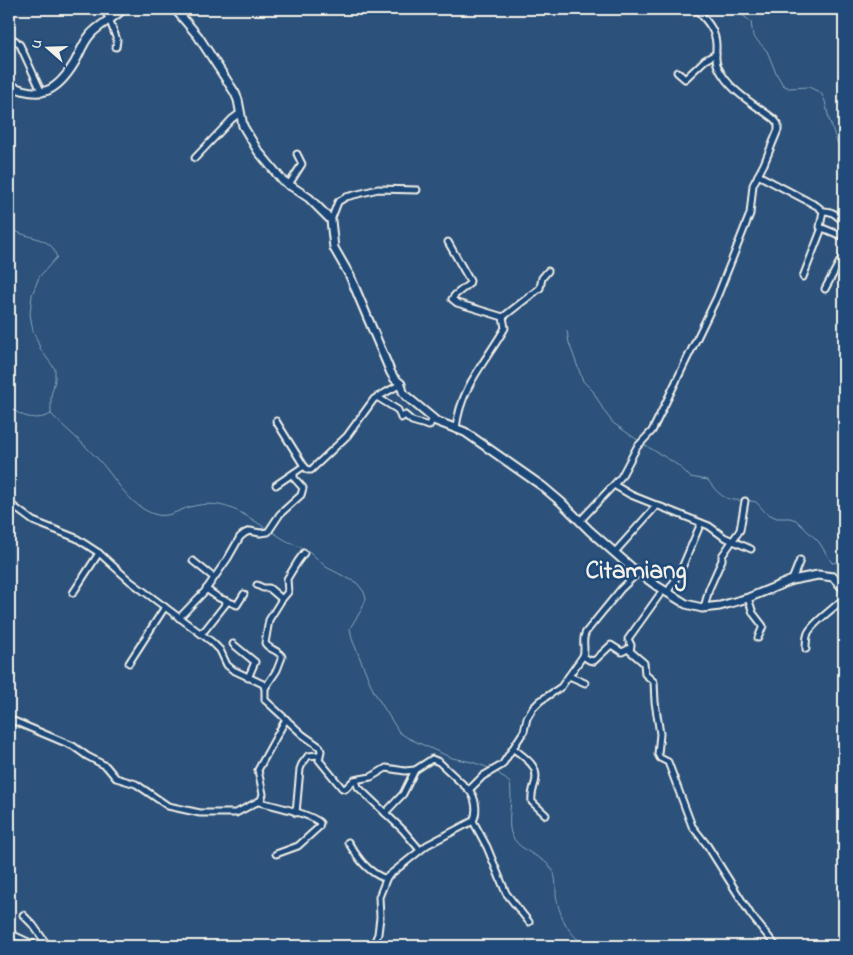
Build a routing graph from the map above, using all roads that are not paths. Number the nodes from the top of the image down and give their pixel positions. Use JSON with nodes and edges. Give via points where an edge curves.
{"nodes":[{"id":1,"x":104,"y":9,"type":"edge"},
{"id":2,"x":123,"y":9,"type":"edge"},
{"id":3,"x":176,"y":9,"type":"edge"},
{"id":4,"x":699,"y":10,"type":"edge"},
{"id":5,"x":110,"y":20,"type":"junction"},
{"id":6,"x":9,"y":38,"type":"edge"},
{"id":7,"x":116,"y":47,"type":"dead end"},
{"id":8,"x":716,"y":54,"type":"junction"},
{"id":9,"x":677,"y":72,"type":"dead end"},
{"id":10,"x":9,"y":85,"type":"edge"},
{"id":11,"x":42,"y":93,"type":"junction"},
{"id":12,"x":240,"y":113,"type":"junction"},
{"id":13,"x":297,"y":154,"type":"dead end"},
{"id":14,"x":195,"y":158,"type":"dead end"},
{"id":15,"x":758,"y":175,"type":"junction"},
{"id":16,"x":288,"y":186,"type":"junction"},
{"id":17,"x":417,"y":190,"type":"dead end"},
{"id":18,"x":823,"y":211,"type":"junction"},
{"id":19,"x":331,"y":220,"type":"junction"},
{"id":20,"x":844,"y":222,"type":"edge"},
{"id":21,"x":822,"y":228,"type":"junction"},
{"id":22,"x":844,"y":237,"type":"edge"},
{"id":23,"x":448,"y":242,"type":"dead end"},
{"id":24,"x":844,"y":254,"type":"edge"},
{"id":25,"x":548,"y":271,"type":"dead end"},
{"id":26,"x":803,"y":277,"type":"dead end"},
{"id":27,"x":825,"y":289,"type":"dead end"},
{"id":28,"x":504,"y":317,"type":"junction"},
{"id":29,"x":401,"y":384,"type":"junction"},
{"id":30,"x":377,"y":397,"type":"junction"},
{"id":31,"x":433,"y":419,"type":"junction"},
{"id":32,"x":276,"y":422,"type":"dead end"},
{"id":33,"x":456,"y":428,"type":"junction"},
{"id":34,"x":304,"y":466,"type":"junction"},
{"id":35,"x":294,"y":473,"type":"junction"},
{"id":36,"x":614,"y":485,"type":"junction"},
{"id":37,"x":276,"y":486,"type":"dead end"},
{"id":38,"x":745,"y":501,"type":"dead end"},
{"id":39,"x":9,"y":502,"type":"edge"},
{"id":40,"x":657,"y":505,"type":"junction"},
{"id":41,"x":580,"y":521,"type":"junction"},
{"id":42,"x":701,"y":523,"type":"junction"},
{"id":43,"x":734,"y":540,"type":"junction"},
{"id":44,"x":752,"y":549,"type":"dead end"},
{"id":45,"x":99,"y":552,"type":"junction"},
{"id":46,"x":615,"y":552,"type":"junction"},
{"id":47,"x":304,"y":553,"type":"dead end"},
{"id":48,"x":800,"y":560,"type":"dead end"},
{"id":49,"x":193,"y":561,"type":"dead end"},
{"id":50,"x":639,"y":572,"type":"junction"},
{"id":51,"x":213,"y":577,"type":"junction"},
{"id":52,"x":792,"y":580,"type":"junction"},
{"id":53,"x":257,"y":585,"type":"dead end"},
{"id":54,"x":206,"y":589,"type":"junction"},
{"id":55,"x":844,"y":589,"type":"edge"},
{"id":56,"x":665,"y":591,"type":"junction"},
{"id":57,"x":72,"y":593,"type":"dead end"},
{"id":58,"x":244,"y":594,"type":"dead end"},
{"id":59,"x":748,"y":598,"type":"junction"},
{"id":60,"x":844,"y":598,"type":"edge"},
{"id":61,"x":282,"y":599,"type":"junction"},
{"id":62,"x":228,"y":601,"type":"junction"},
{"id":63,"x":165,"y":607,"type":"junction"},
{"id":64,"x":704,"y":608,"type":"junction"},
{"id":65,"x":179,"y":618,"type":"junction"},
{"id":66,"x":200,"y":633,"type":"junction"},
{"id":67,"x":758,"y":638,"type":"dead end"},
{"id":68,"x":233,"y":644,"type":"dead end"},
{"id":69,"x":630,"y":648,"type":"junction"},
{"id":70,"x":806,"y":649,"type":"dead end"},
{"id":71,"x":582,"y":656,"type":"junction"},
{"id":72,"x":130,"y":663,"type":"dead end"},
{"id":73,"x":569,"y":676,"type":"junction"},
{"id":74,"x":248,"y":678,"type":"junction"},
{"id":75,"x":585,"y":683,"type":"dead end"},
{"id":76,"x":265,"y":688,"type":"junction"},
{"id":77,"x":286,"y":718,"type":"junction"},
{"id":78,"x":9,"y":720,"type":"edge"},
{"id":79,"x":514,"y":748,"type":"junction"},
{"id":80,"x":319,"y":755,"type":"junction"},
{"id":81,"x":415,"y":770,"type":"junction"},
{"id":82,"x":356,"y":780,"type":"junction"},
{"id":83,"x":469,"y":790,"type":"junction"},
{"id":84,"x":259,"y":802,"type":"junction"},
{"id":85,"x":296,"y":813,"type":"junction"},
{"id":86,"x":385,"y":814,"type":"junction"},
{"id":87,"x":546,"y":815,"type":"dead end"},
{"id":88,"x":474,"y":821,"type":"junction"},
{"id":89,"x":348,"y":842,"type":"dead end"},
{"id":90,"x":420,"y":850,"type":"junction"},
{"id":91,"x":276,"y":854,"type":"dead end"},
{"id":92,"x":386,"y":878,"type":"junction"},
{"id":93,"x":23,"y":915,"type":"dead end"},
{"id":94,"x":528,"y":922,"type":"dead end"},
{"id":95,"x":9,"y":933,"type":"edge"},
{"id":96,"x":37,"y":946,"type":"edge"},
{"id":97,"x":48,"y":946,"type":"edge"},
{"id":98,"x":370,"y":946,"type":"edge"},
{"id":99,"x":776,"y":946,"type":"edge"}],
"edges":[{"from":1,"to":5,"type":"street"},
{"from":2,"to":5,"type":"street"},
{"from":3,"to":12,"type":"street","via":[[225,77],[238,100]]},
{"from":4,"to":8,"type":"street","via":[[714,32]]},
{"from":5,"to":7,"type":"street"},
{"from":5,"to":11,"type":"street","via":[[91,33],[60,82]]},
{"from":6,"to":11,"type":"street","via":[[20,44]]},
{"from":8,"to":9,"type":"street","via":[[685,79]]},
{"from":8,"to":15,"type":"street","via":[[717,66],[732,87],[778,124]]},
{"from":10,"to":11,"type":"street","via":[[22,91]]},
{"from":12,"to":14,"type":"street"},
{"from":12,"to":16,"type":"street","via":[[248,137]]},
{"from":13,"to":16,"type":"street","via":[[302,164]]},
{"from":15,"to":18,"type":"street"},
{"from":15,"to":36,"type":"street","via":[[753,185],[748,219],[716,297],[654,426]]},
{"from":16,"to":19,"type":"street","via":[[309,198]]},
{"from":17,"to":19,"type":"street","via":[[378,189],[346,197],[338,202]]},
{"from":18,"to":20,"type":"street","via":[[832,212]]},
{"from":18,"to":21,"type":"street","via":[[819,225]]},
{"from":19,"to":29,"type":"street","via":[[334,248],[350,276],[391,373]]},
{"from":21,"to":22,"type":"street"},
{"from":21,"to":26,"type":"street"},
{"from":23,"to":28,"type":"street","via":[[470,281],[452,299]]},
{"from":24,"to":27,"type":"street"},
{"from":25,"to":28,"type":"street","via":[[540,288]]},
{"from":28,"to":33,"type":"street","via":[[505,328],[476,371],[458,413]]},
{"from":29,"to":30,"type":"street"},
{"from":29,"to":31,"type":"street","via":[[406,396]]},
{"from":30,"to":31,"type":"street","via":[[398,410],[401,418],[405,416],[429,426]]},
{"from":30,"to":34,"type":"street","via":[[323,460],[309,470]]},
{"from":31,"to":33,"type":"street"},
{"from":32,"to":34,"type":"street"},
{"from":33,"to":41,"type":"street","via":[[542,486]]},
{"from":34,"to":35,"type":"street"},
{"from":35,"to":37,"type":"street"},
{"from":35,"to":51,"type":"street","via":[[294,478],[303,488],[301,495],[280,514],[268,532],[245,532]]},
{"from":36,"to":40,"type":"street"},
{"from":36,"to":41,"type":"street"},
{"from":38,"to":43,"type":"street","via":[[742,526]]},
{"from":39,"to":45,"type":"street","via":[[33,521],[76,538]]},
{"from":40,"to":42,"type":"street"},
{"from":40,"to":46,"type":"street"},
{"from":41,"to":46,"type":"street"},
{"from":42,"to":43,"type":"street"},
{"from":42,"to":56,"type":"street","via":[[681,570]]},
{"from":43,"to":44,"type":"street"},
{"from":43,"to":64,"type":"street","via":[[722,556]]},
{"from":45,"to":57,"type":"street"},
{"from":45,"to":63,"type":"street"},
{"from":46,"to":50,"type":"street"},
{"from":47,"to":61,"type":"street","via":[[287,579],[288,590]]},
{"from":48,"to":52,"type":"street"},
{"from":49,"to":51,"type":"street"},
{"from":50,"to":56,"type":"street"},
{"from":50,"to":71,"type":"street","via":[[586,632]]},
{"from":51,"to":54,"type":"street"},
{"from":52,"to":55,"type":"street","via":[[828,575]]},
{"from":52,"to":59,"type":"street"},
{"from":53,"to":61,"type":"street","via":[[270,588]]},
{"from":54,"to":62,"type":"street"},
{"from":54,"to":65,"type":"street"},
{"from":56,"to":64,"type":"street","via":[[690,605]]},
{"from":56,"to":69,"type":"street","via":[[630,636]]},
{"from":58,"to":62,"type":"street","via":[[238,605]]},
{"from":59,"to":64,"type":"street"},
{"from":59,"to":67,"type":"street","via":[[753,612],[764,626]]},
{"from":60,"to":70,"type":"street","via":[[808,633]]},
{"from":61,"to":76,"type":"street","via":[[269,620],[265,643],[282,657]]},
{"from":62,"to":66,"type":"street"},
{"from":63,"to":65,"type":"street"},
{"from":63,"to":72,"type":"street"},
{"from":65,"to":66,"type":"street"},
{"from":66,"to":74,"type":"street","via":[[217,647],[227,665]]},
{"from":68,"to":74,"type":"street","via":[[255,662]]},
{"from":69,"to":71,"type":"street","via":[[622,652],[609,646],[592,661]]},
{"from":69,"to":99,"type":"street","via":[[645,665],[645,674],[654,682],[660,734],[658,754],[668,762],[692,826],[751,915]]},
{"from":71,"to":73,"type":"street"},
{"from":73,"to":75,"type":"street"},
{"from":73,"to":79,"type":"street","via":[[557,691],[533,708]]},
{"from":74,"to":76,"type":"street"},
{"from":76,"to":77,"type":"street","via":[[265,700]]},
{"from":77,"to":80,"type":"street","via":[[320,748]]},
{"from":77,"to":84,"type":"street","via":[[259,766],[257,773],[263,794]]},
{"from":78,"to":84,"type":"street","via":[[73,746],[106,766],[116,778],[136,784],[168,806],[200,813],[236,813]]},
{"from":79,"to":83,"type":"street","via":[[502,765],[483,776]]},
{"from":79,"to":87,"type":"street","via":[[536,769],[532,802]]},
{"from":80,"to":82,"type":"street","via":[[320,762],[342,788]]},
{"from":80,"to":85,"type":"street","via":[[307,757],[302,764]]},
{"from":81,"to":82,"type":"street","via":[[389,768]]},
{"from":81,"to":83,"type":"street","via":[[434,759]]},
{"from":81,"to":86,"type":"street","via":[[402,794]]},
{"from":82,"to":86,"type":"street","via":[[358,787]]},
{"from":83,"to":88,"type":"street","via":[[474,797]]},
{"from":84,"to":85,"type":"street"},
{"from":85,"to":91,"type":"street","via":[[318,820],[320,826],[298,846]]},
{"from":86,"to":90,"type":"street"},
{"from":88,"to":90,"type":"street"},
{"from":88,"to":94,"type":"street","via":[[506,893]]},
{"from":89,"to":92,"type":"street","via":[[368,869]]},
{"from":90,"to":92,"type":"street"},
{"from":92,"to":98,"type":"street","via":[[379,897],[378,934]]},
{"from":93,"to":97,"type":"street"},
{"from":95,"to":96,"type":"street"}]}
